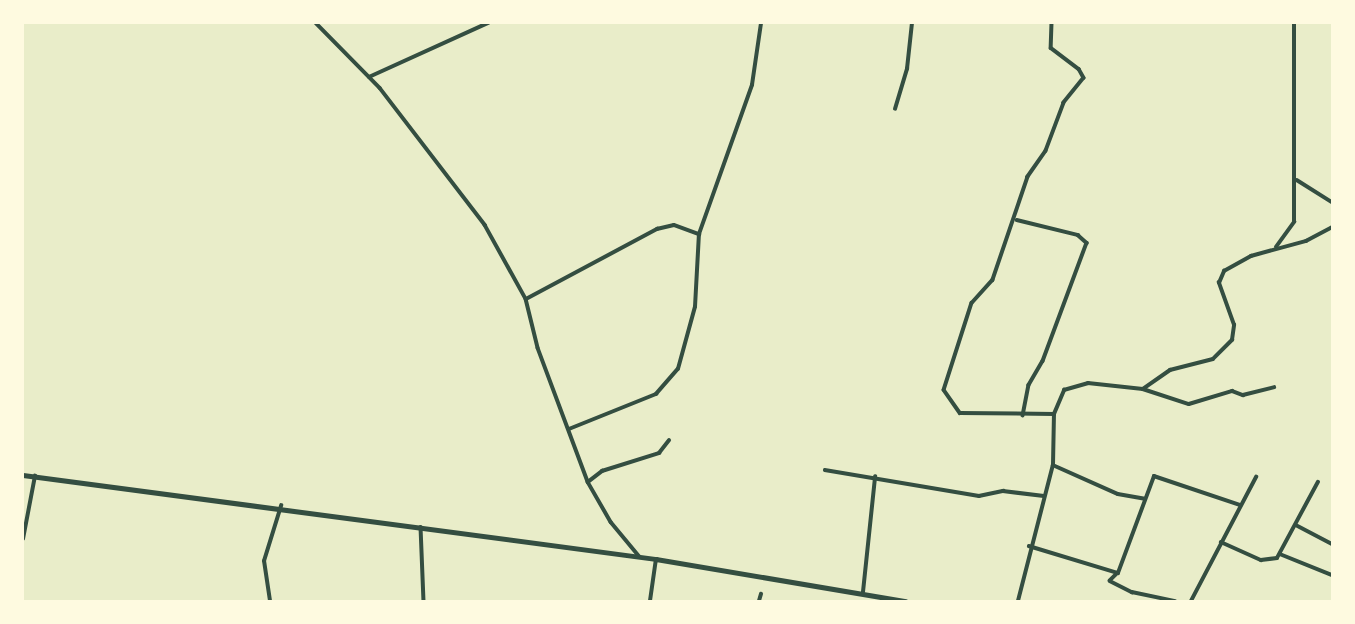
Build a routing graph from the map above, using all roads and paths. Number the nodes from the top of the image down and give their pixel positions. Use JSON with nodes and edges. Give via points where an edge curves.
{"nodes":[{"id":1,"x":316,"y":23,"type":"edge"},
{"id":2,"x":488,"y":23,"type":"edge"},
{"id":3,"x":761,"y":23,"type":"edge"},
{"id":4,"x":912,"y":23,"type":"edge"},
{"id":5,"x":1052,"y":23,"type":"edge"},
{"id":6,"x":1294,"y":23,"type":"edge"},
{"id":7,"x":369,"y":76,"type":"junction"},
{"id":8,"x":895,"y":109,"type":"dead end"},
{"id":9,"x":1297,"y":180,"type":"junction"},
{"id":10,"x":1332,"y":202,"type":"edge"},
{"id":11,"x":1017,"y":220,"type":"junction"},
{"id":12,"x":1332,"y":227,"type":"edge"},
{"id":13,"x":699,"y":234,"type":"junction"},
{"id":14,"x":1275,"y":248,"type":"junction"},
{"id":15,"x":526,"y":299,"type":"junction"},
{"id":16,"x":1274,"y":387,"type":"dead end"},
{"id":17,"x":1143,"y":389,"type":"junction"},
{"id":18,"x":1054,"y":414,"type":"junction"},
{"id":19,"x":1023,"y":415,"type":"junction"},
{"id":20,"x":569,"y":429,"type":"junction"},
{"id":21,"x":669,"y":440,"type":"dead end"},
{"id":22,"x":1053,"y":465,"type":"junction"},
{"id":23,"x":825,"y":470,"type":"dead end"},
{"id":24,"x":23,"y":475,"type":"edge"},
{"id":25,"x":35,"y":476,"type":"junction"},
{"id":26,"x":875,"y":477,"type":"junction"},
{"id":27,"x":1256,"y":477,"type":"dead end"},
{"id":28,"x":588,"y":482,"type":"junction"},
{"id":29,"x":1318,"y":482,"type":"dead end"},
{"id":30,"x":1045,"y":496,"type":"junction"},
{"id":31,"x":1147,"y":497,"type":"junction"},
{"id":32,"x":1240,"y":505,"type":"junction"},
{"id":33,"x":281,"y":506,"type":"junction"},
{"id":34,"x":1296,"y":524,"type":"junction"},
{"id":35,"x":421,"y":526,"type":"junction"},
{"id":36,"x":23,"y":540,"type":"edge"},
{"id":37,"x":1221,"y":542,"type":"junction"},
{"id":38,"x":1332,"y":544,"type":"edge"},
{"id":39,"x":1030,"y":545,"type":"junction"},
{"id":40,"x":1280,"y":554,"type":"junction"},
{"id":41,"x":640,"y":557,"type":"junction"},
{"id":42,"x":656,"y":559,"type":"junction"},
{"id":43,"x":1118,"y":573,"type":"junction"},
{"id":44,"x":1332,"y":575,"type":"edge"},
{"id":45,"x":863,"y":592,"type":"junction"},
{"id":46,"x":761,"y":594,"type":"dead end"},
{"id":47,"x":270,"y":601,"type":"edge"},
{"id":48,"x":424,"y":601,"type":"edge"},
{"id":49,"x":650,"y":601,"type":"edge"},
{"id":50,"x":760,"y":601,"type":"edge"},
{"id":51,"x":905,"y":601,"type":"edge"},
{"id":52,"x":1018,"y":601,"type":"edge"},
{"id":53,"x":1175,"y":601,"type":"edge"},
{"id":54,"x":1191,"y":601,"type":"edge"}],
"edges":[{"from":1,"to":7,"type":"street"},
{"from":2,"to":7,"type":"street"},
{"from":3,"to":13,"type":"street","via":[[752,85]]},
{"from":4,"to":8,"type":"street","via":[[907,69]]},
{"from":5,"to":11,"type":"street","via":[[1051,48],[1084,78],[1064,103],[1046,151],[1028,177]]},
{"from":6,"to":9,"type":"street","via":[[1292,132]]},
{"from":7,"to":15,"type":"street","via":[[447,170],[485,225]]},
{"from":9,"to":10,"type":"street"},
{"from":9,"to":14,"type":"street","via":[[1294,222]]},
{"from":11,"to":19,"type":"street","via":[[1078,235],[1087,243],[1043,361],[1029,385]]},
{"from":11,"to":19,"type":"street","via":[[993,280],[972,303],[944,390],[960,413]]},
{"from":12,"to":14,"type":"street","via":[[1306,241]]},
{"from":13,"to":15,"type":"street","via":[[674,225],[657,229]]},
{"from":13,"to":20,"type":"street","via":[[695,307],[678,369],[669,383],[656,394]]},
{"from":14,"to":17,"type":"street","via":[[1251,256],[1220,278],[1234,325],[1226,348],[1200,365],[1170,370]]},
{"from":15,"to":20,"type":"street","via":[[538,348]]},
{"from":16,"to":17,"type":"street","via":[[1243,395],[1232,391],[1189,404]]},
{"from":17,"to":18,"type":"street","via":[[1076,385],[1064,390]]},
{"from":18,"to":19,"type":"street"},
{"from":18,"to":22,"type":"street"},
{"from":20,"to":28,"type":"street"},
{"from":21,"to":28,"type":"street","via":[[659,453],[602,471]]},
{"from":22,"to":30,"type":"street"},
{"from":22,"to":31,"type":"street","via":[[1126,496]]},
{"from":23,"to":26,"type":"street"},
{"from":24,"to":25,"type":"main road"},
{"from":25,"to":33,"type":"main road"},
{"from":25,"to":36,"type":"street"},
{"from":26,"to":30,"type":"street","via":[[979,496],[1003,491]]},
{"from":26,"to":45,"type":"street"},
{"from":27,"to":32,"type":"street"},
{"from":28,"to":41,"type":"street","via":[[611,522]]},
{"from":29,"to":34,"type":"street"},
{"from":30,"to":39,"type":"street"},
{"from":31,"to":32,"type":"street","via":[[1151,481],[1159,475]]},
{"from":31,"to":43,"type":"street"},
{"from":32,"to":37,"type":"street"},
{"from":33,"to":35,"type":"main road"},
{"from":33,"to":47,"type":"street","via":[[264,561]]},
{"from":34,"to":38,"type":"street"},
{"from":34,"to":40,"type":"street"},
{"from":35,"to":41,"type":"main road"},
{"from":35,"to":48,"type":"street"},
{"from":37,"to":40,"type":"street","via":[[1261,560],[1270,561]]},
{"from":37,"to":54,"type":"street"},
{"from":39,"to":43,"type":"street"},
{"from":39,"to":52,"type":"street"},
{"from":40,"to":44,"type":"street"},
{"from":41,"to":42,"type":"main road"},
{"from":42,"to":45,"type":"main road"},
{"from":42,"to":49,"type":"street"},
{"from":43,"to":53,"type":"street","via":[[1110,581],[1132,592]]},
{"from":45,"to":51,"type":"main road"},
{"from":46,"to":50,"type":"street"}]}
